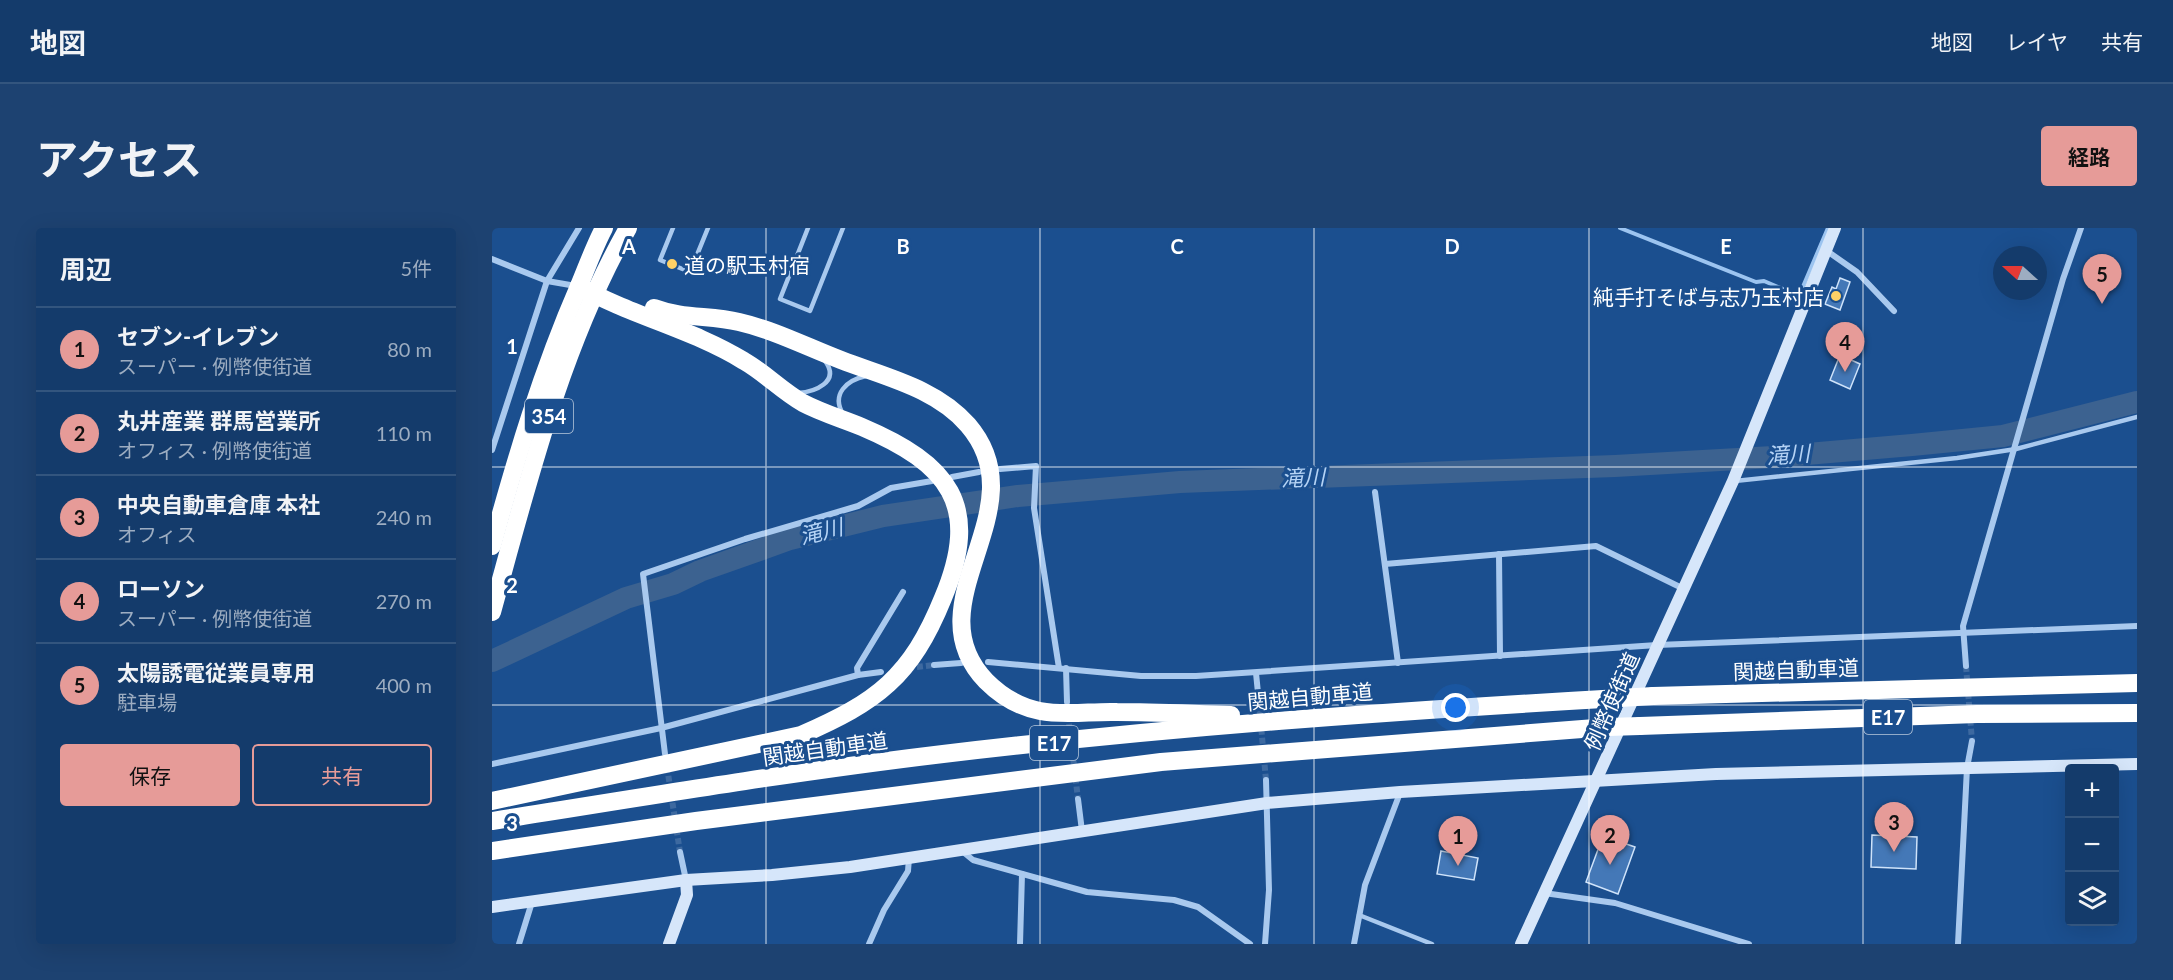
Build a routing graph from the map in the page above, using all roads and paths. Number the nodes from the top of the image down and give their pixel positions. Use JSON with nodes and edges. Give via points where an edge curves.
{"nodes":[{"id":1,"x":579,"y":228,"type":"edge"},
{"id":2,"x":604,"y":228,"type":"edge"},
{"id":3,"x":628,"y":228,"type":"edge"},
{"id":4,"x":673,"y":228,"type":"edge"},
{"id":5,"x":708,"y":228,"type":"edge"},
{"id":6,"x":808,"y":228,"type":"edge"},
{"id":7,"x":843,"y":228,"type":"edge"},
{"id":8,"x":1836,"y":228,"type":"edge"},
{"id":9,"x":2081,"y":228,"type":"edge"},
{"id":10,"x":1826,"y":250,"type":"junction"},
{"id":11,"x":492,"y":258,"type":"edge"},
{"id":12,"x":547,"y":281,"type":"junction"},
{"id":13,"x":579,"y":286,"type":"junction"},
{"id":14,"x":598,"y":291,"type":"junction"},
{"id":15,"x":1894,"y":311,"type":"dead end"},
{"id":16,"x":810,"y":348,"type":"junction"},
{"id":17,"x":878,"y":373,"type":"junction"},
{"id":18,"x":787,"y":393,"type":"junction"},
{"id":19,"x":2137,"y":417,"type":"edge"},
{"id":20,"x":850,"y":423,"type":"junction"},
{"id":21,"x":2016,"y":446,"type":"junction"},
{"id":22,"x":492,"y":450,"type":"edge"},
{"id":23,"x":990,"y":471,"type":"junction"},
{"id":24,"x":1734,"y":478,"type":"junction"},
{"id":25,"x":943,"y":480,"type":"junction"},
{"id":26,"x":1375,"y":492,"type":"dead end"},
{"id":27,"x":492,"y":546,"type":"edge"},
{"id":28,"x":1499,"y":554,"type":"junction"},
{"id":29,"x":1385,"y":564,"type":"junction"},
{"id":30,"x":1684,"y":589,"type":"junction"},
{"id":31,"x":903,"y":592,"type":"dead end"},
{"id":32,"x":492,"y":612,"type":"edge"},
{"id":33,"x":2137,"y":626,"type":"edge"},
{"id":34,"x":1963,"y":635,"type":"junction"},
{"id":35,"x":1657,"y":645,"type":"junction"},
{"id":36,"x":1500,"y":656,"type":"junction"},
{"id":37,"x":988,"y":662,"type":"dead end"},
{"id":38,"x":961,"y":663,"type":"dead end"},
{"id":39,"x":1398,"y":663,"type":"junction"},
{"id":40,"x":934,"y":665,"type":"tunnel mouth"},
{"id":41,"x":1966,"y":666,"type":"tunnel mouth"},
{"id":42,"x":1062,"y":668,"type":"junction"},
{"id":43,"x":880,"y":672,"type":"dead end"},
{"id":44,"x":1256,"y":673,"type":"junction"},
{"id":45,"x":858,"y":675,"type":"junction"},
{"id":46,"x":2137,"y":683,"type":"edge"},
{"id":47,"x":1258,"y":693,"type":"tunnel mouth"},
{"id":48,"x":1067,"y":702,"type":"dead end"},
{"id":49,"x":2137,"y":713,"type":"edge"},
{"id":50,"x":1310,"y":717,"type":"junction"},
{"id":51,"x":661,"y":728,"type":"junction"},
{"id":52,"x":1972,"y":741,"type":"tunnel mouth"},
{"id":53,"x":665,"y":754,"type":"dead end"},
{"id":54,"x":492,"y":764,"type":"edge"},
{"id":55,"x":2137,"y":764,"type":"edge"},
{"id":56,"x":1967,"y":768,"type":"junction"},
{"id":57,"x":1266,"y":780,"type":"tunnel mouth"},
{"id":58,"x":1596,"y":782,"type":"junction"},
{"id":59,"x":1400,"y":792,"type":"junction"},
{"id":60,"x":1078,"y":799,"type":"tunnel mouth"},
{"id":61,"x":492,"y":801,"type":"edge"},
{"id":62,"x":1267,"y":803,"type":"junction"},
{"id":63,"x":492,"y":821,"type":"edge"},
{"id":64,"x":1083,"y":831,"type":"junction"},
{"id":65,"x":960,"y":848,"type":"junction"},
{"id":66,"x":492,"y":850,"type":"edge"},
{"id":67,"x":680,"y":852,"type":"tunnel mouth"},
{"id":68,"x":909,"y":858,"type":"junction"},
{"id":69,"x":1022,"y":874,"type":"junction"},
{"id":70,"x":686,"y":880,"type":"junction"},
{"id":71,"x":1544,"y":893,"type":"junction"},
{"id":72,"x":532,"y":901,"type":"junction"},
{"id":73,"x":492,"y":908,"type":"edge"},
{"id":74,"x":1359,"y":915,"type":"junction"},
{"id":75,"x":519,"y":944,"type":"edge"},
{"id":76,"x":669,"y":944,"type":"edge"},
{"id":77,"x":869,"y":944,"type":"edge"},
{"id":78,"x":1020,"y":944,"type":"edge"},
{"id":79,"x":1250,"y":944,"type":"edge"},
{"id":80,"x":1265,"y":944,"type":"edge"},
{"id":81,"x":1354,"y":944,"type":"edge"},
{"id":82,"x":1432,"y":944,"type":"edge"},
{"id":83,"x":1521,"y":944,"type":"edge"},
{"id":84,"x":1749,"y":944,"type":"edge"},
{"id":85,"x":1958,"y":944,"type":"edge"}],
"edges":[{"from":1,"to":12,"type":"street"},
{"from":2,"to":13,"type":"highway","number":"354"},
{"from":3,"to":14,"type":"highway","number":"354"},
{"from":4,"to":5,"type":"lane","via":[[660,260],[690,272]]},
{"from":6,"to":7,"type":"lane","via":[[780,299],[810,311]]},
{"from":8,"to":10,"type":"street"},
{"from":9,"to":21,"type":"street"},
{"from":10,"to":15,"type":"street","via":[[1857,272]]},
{"from":10,"to":24,"type":"street","name":"例幣使街道"},
{"from":11,"to":12,"type":"street"},
{"from":12,"to":13,"type":"street"},
{"from":12,"to":22,"type":"street"},
{"from":13,"to":14,"type":"highway"},
{"from":13,"to":27,"type":"highway","number":"354","via":[[520,443]]},
{"from":14,"to":16,"type":"highway","via":[[670,314],[738,322]]},
{"from":14,"to":18,"type":"highway","via":[[744,360]]},
{"from":14,"to":32,"type":"highway","number":"354","via":[[544,432]]},
{"from":16,"to":17,"type":"highway"},
{"from":16,"to":18,"type":"lane","via":[[828,365],[827,382],[814,391]]},
{"from":17,"to":20,"type":"lane","via":[[848,382],[842,388],[838,404]]},
{"from":17,"to":23,"type":"highway","via":[[920,390],[954,410],[980,441]]},
{"from":18,"to":20,"type":"highway"},
{"from":19,"to":21,"type":"lane"},
{"from":20,"to":25,"type":"highway","via":[[917,453]]},
{"from":21,"to":24,"type":"lane","via":[[1904,465]]},
{"from":21,"to":34,"type":"street"},
{"from":23,"to":25,"type":"street"},
{"from":23,"to":42,"type":"street","via":[[1036,466],[1034,508]]},
{"from":23,"to":50,"type":"highway","via":[[992,495],[986,527],[964,590],[962,632],[979,673],[1004,697],[1021,706],[1056,712]]},
{"from":24,"to":30,"type":"street","name":"例幣使街道"},
{"from":25,"to":51,"type":"street","via":[[891,488],[858,506],[644,574]]},
{"from":25,"to":61,"type":"highway","via":[[953,498],[961,530],[950,582],[909,661],[870,701],[801,735]]},
{"from":26,"to":29,"type":"street"},
{"from":28,"to":29,"type":"street"},
{"from":28,"to":30,"type":"street","via":[[1596,546]]},
{"from":28,"to":36,"type":"street"},
{"from":29,"to":39,"type":"street"},
{"from":30,"to":35,"type":"street","name":"例幣使街道"},
{"from":31,"to":45,"type":"street","via":[[857,668]]},
{"from":33,"to":34,"type":"street"},
{"from":34,"to":35,"type":"street"},
{"from":34,"to":41,"type":"street"},
{"from":35,"to":36,"type":"street"},
{"from":35,"to":58,"type":"street","name":"例幣使街道"},
{"from":36,"to":39,"type":"street"},
{"from":37,"to":42,"type":"street"},
{"from":38,"to":40,"type":"street"},
{"from":39,"to":44,"type":"street"},
{"from":42,"to":44,"type":"street","via":[[1141,676]]},
{"from":42,"to":48,"type":"street"},
{"from":43,"to":45,"type":"street"},
{"from":44,"to":47,"type":"street"},
{"from":45,"to":51,"type":"street"},
{"from":46,"to":50,"type":"highway","name":"関越自動車道","number":"E17","bridge":true,"via":[[1653,696]]},
{"from":49,"to":66,"type":"highway","number":"E17","bridge":true,"via":[[1977,714],[1608,727],[1161,762]]},
{"from":50,"to":63,"type":"highway","name":"関越自動車道","number":"E17","via":[[943,754],[693,788]]},
{"from":51,"to":53,"type":"street"},
{"from":51,"to":54,"type":"street"},
{"from":52,"to":56,"type":"street"},
{"from":55,"to":56,"type":"street"},
{"from":56,"to":58,"type":"street","via":[[1716,774]]},
{"from":56,"to":85,"type":"street"},
{"from":57,"to":62,"type":"street"},
{"from":58,"to":59,"type":"street"},
{"from":58,"to":71,"type":"street","name":"例幣使街道"},
{"from":59,"to":62,"type":"street"},
{"from":59,"to":74,"type":"street","via":[[1365,885]]},
{"from":60,"to":64,"type":"street"},
{"from":62,"to":64,"type":"street"},
{"from":62,"to":80,"type":"street","via":[[1269,890]]},
{"from":64,"to":65,"type":"street"},
{"from":65,"to":68,"type":"street"},
{"from":65,"to":69,"type":"street","via":[[974,860]]},
{"from":67,"to":70,"type":"street"},
{"from":68,"to":70,"type":"street","via":[[772,875]]},
{"from":68,"to":77,"type":"street","via":[[908,871]]},
{"from":69,"to":78,"type":"street"},
{"from":69,"to":79,"type":"street","via":[[1087,892],[1174,900],[1198,907]]},
{"from":70,"to":72,"type":"street"},
{"from":70,"to":76,"type":"street","via":[[687,895]]},
{"from":71,"to":83,"type":"street","name":"例幣使街道"},
{"from":71,"to":84,"type":"street","via":[[1615,903]]},
{"from":72,"to":73,"type":"street"},
{"from":72,"to":75,"type":"street"},
{"from":74,"to":81,"type":"street"},
{"from":74,"to":82,"type":"lane"}]}
